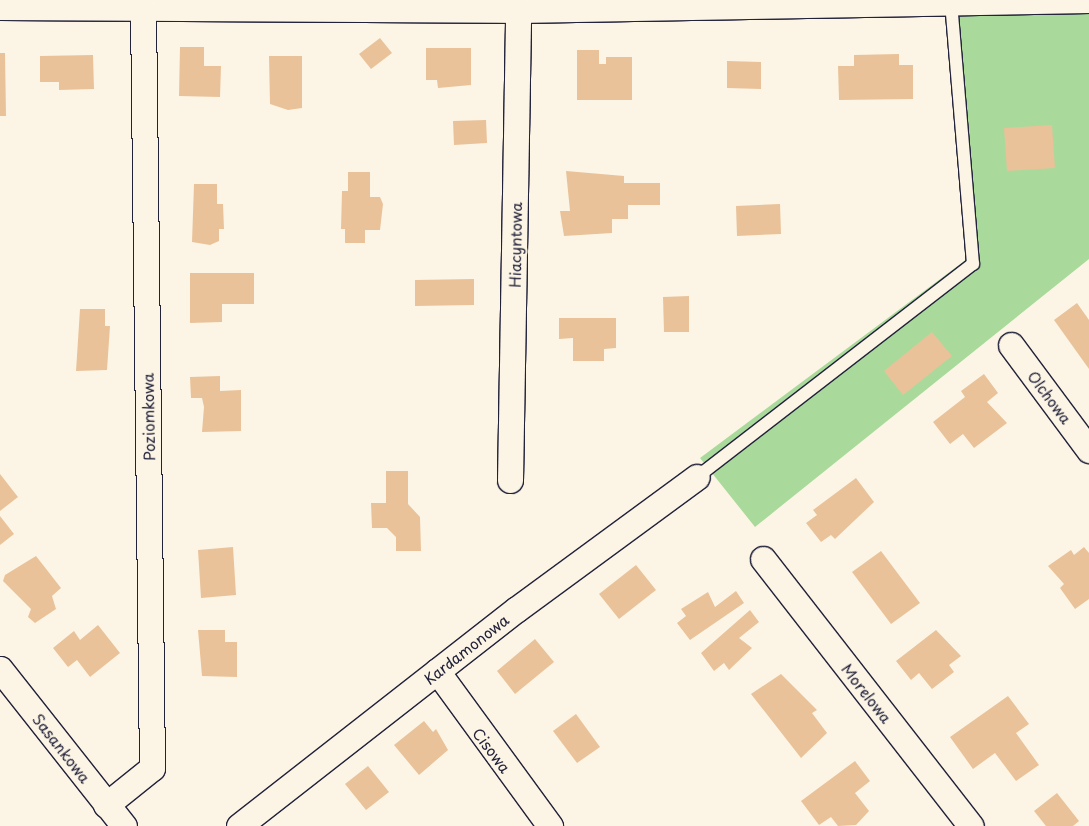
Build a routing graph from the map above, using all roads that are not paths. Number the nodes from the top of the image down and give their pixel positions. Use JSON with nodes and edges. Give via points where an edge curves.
{"nodes":[{"id":1,"x":1089,"y":0,"type":"edge"},
{"id":2,"x":951,"y":2,"type":"junction"},
{"id":3,"x":0,"y":7,"type":"edge"},
{"id":4,"x":504,"y":7,"type":"edge"},
{"id":5,"x":143,"y":8,"type":"junction"},
{"id":6,"x":1011,"y":345,"type":"dead end"},
{"id":7,"x":1089,"y":450,"type":"edge"},
{"id":8,"x":697,"y":477,"type":"joint"},
{"id":9,"x":510,"y":480,"type":"dead end"},
{"id":10,"x":763,"y":559,"type":"dead end"},
{"id":11,"x":0,"y":669,"type":"edge"},
{"id":12,"x":437,"y":671,"type":"junction"},
{"id":13,"x":106,"y":805,"type":"junction"},
{"id":14,"x":124,"y":826,"type":"edge"},
{"id":15,"x":239,"y":826,"type":"edge"},
{"id":16,"x":550,"y":826,"type":"edge"},
{"id":17,"x":971,"y":826,"type":"edge"}],
"edges":[{"from":1,"to":2,"type":"street"},
{"from":2,"to":4,"type":"street"},
{"from":2,"to":8,"type":"lane","via":[[973,264]]},
{"from":3,"to":5,"type":"street"},
{"from":4,"to":5,"type":"street"},
{"from":4,"to":9,"type":"street","name":"Hiacyntowa"},
{"from":5,"to":13,"type":"street","name":"Poziomkowa","via":[[152,768]]},
{"from":6,"to":7,"type":"street","name":"Olchowa"},
{"from":8,"to":12,"type":"street","name":"Kardamonowa"},
{"from":10,"to":17,"type":"street","name":"Morelowa"},
{"from":11,"to":13,"type":"street","name":"Sasankowa"},
{"from":12,"to":15,"type":"street","name":"Kardamonowa"},
{"from":12,"to":16,"type":"street","name":"Cisowa"},
{"from":13,"to":14,"type":"street","name":"Sasankowa"}]}
